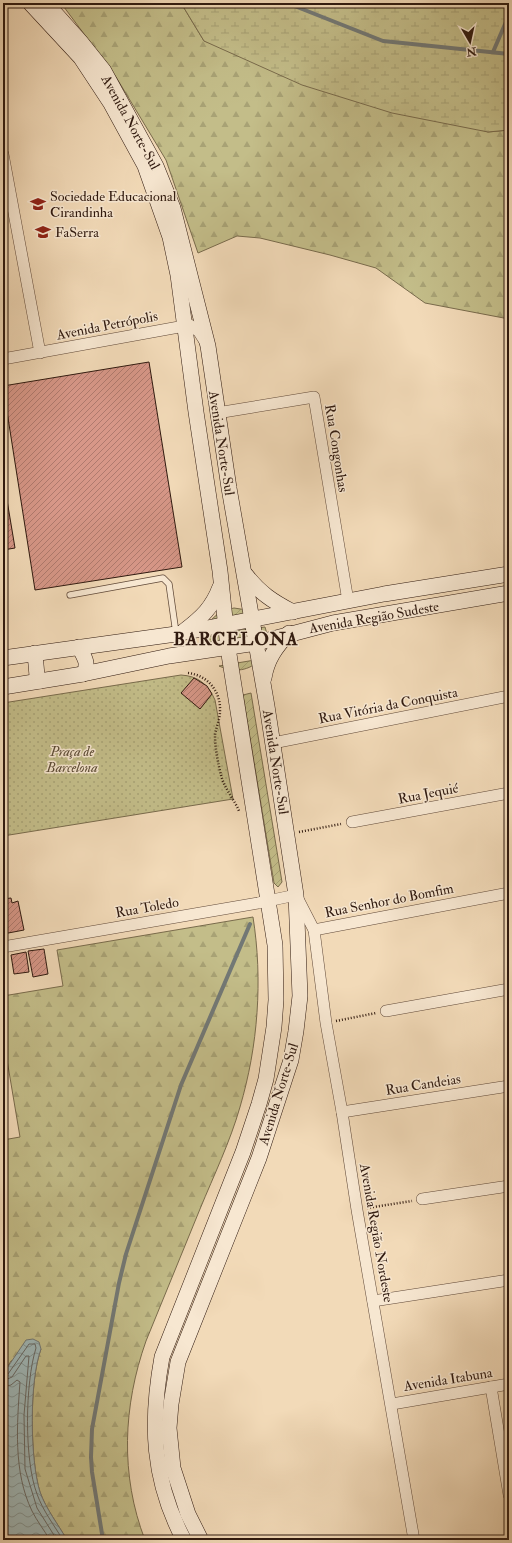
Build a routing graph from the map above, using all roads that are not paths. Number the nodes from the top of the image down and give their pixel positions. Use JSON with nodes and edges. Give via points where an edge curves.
{"nodes":[{"id":1,"x":30,"y":3,"type":"edge"},
{"id":2,"x":46,"y":3,"type":"edge"},
{"id":3,"x":3,"y":154,"type":"edge"},
{"id":4,"x":186,"y":325,"type":"junction"},
{"id":5,"x":208,"y":346,"type":"junction"},
{"id":6,"x":40,"y":354,"type":"junction"},
{"id":7,"x":3,"y":359,"type":"edge"},
{"id":8,"x":217,"y":413,"type":"junction"},
{"id":9,"x":244,"y":573,"type":"junction"},
{"id":10,"x":509,"y":574,"type":"edge"},
{"id":11,"x":222,"y":584,"type":"junction"},
{"id":12,"x":509,"y":593,"type":"edge"},
{"id":13,"x":70,"y":596,"type":"dead end"},
{"id":14,"x":348,"y":601,"type":"junction"},
{"id":15,"x":293,"y":612,"type":"junction"},
{"id":16,"x":252,"y":620,"type":"junction"},
{"id":17,"x":226,"y":625,"type":"junction"},
{"id":18,"x":179,"y":633,"type":"junction"},
{"id":19,"x":289,"y":633,"type":"junction"},
{"id":20,"x":257,"y":643,"type":"junction"},
{"id":21,"x":79,"y":647,"type":"junction"},
{"id":22,"x":228,"y":648,"type":"junction"},
{"id":23,"x":200,"y":652,"type":"junction"},
{"id":24,"x":35,"y":653,"type":"junction"},
{"id":25,"x":3,"y":658,"type":"edge"},
{"id":26,"x":83,"y":674,"type":"junction"},
{"id":27,"x":40,"y":681,"type":"junction"},
{"id":28,"x":263,"y":683,"type":"junction"},
{"id":29,"x":234,"y":685,"type":"junction"},
{"id":30,"x":3,"y":687,"type":"edge"},
{"id":31,"x":509,"y":696,"type":"edge"},
{"id":32,"x":273,"y":743,"type":"junction"},
{"id":33,"x":509,"y":793,"type":"edge"},
{"id":34,"x":352,"y":822,"type":"road end"},
{"id":35,"x":509,"y":893,"type":"edge"},
{"id":36,"x":296,"y":895,"type":"junction"},
{"id":37,"x":269,"y":901,"type":"junction"},
{"id":38,"x":314,"y":930,"type":"junction"},
{"id":39,"x":3,"y":947,"type":"edge"},
{"id":40,"x":509,"y":989,"type":"edge"},
{"id":41,"x":386,"y":1011,"type":"road end"},
{"id":42,"x":509,"y":1086,"type":"edge"},
{"id":43,"x":342,"y":1112,"type":"junction"},
{"id":44,"x":509,"y":1186,"type":"edge"},
{"id":45,"x":422,"y":1199,"type":"road end"},
{"id":46,"x":509,"y":1280,"type":"edge"},
{"id":47,"x":373,"y":1302,"type":"junction"},
{"id":48,"x":509,"y":1384,"type":"edge"},
{"id":49,"x":491,"y":1387,"type":"junction"},
{"id":50,"x":392,"y":1404,"type":"junction"},
{"id":51,"x":509,"y":1495,"type":"edge"},
{"id":52,"x":184,"y":1540,"type":"edge"},
{"id":53,"x":201,"y":1540,"type":"edge"},
{"id":54,"x":414,"y":1540,"type":"edge"}],
"edges":[{"from":1,"to":4,"type":"main road","name":"Avenida Norte-Sul","via":[[81,58],[136,146],[170,237]]},
{"from":2,"to":5,"type":"main road","name":"Avenida Norte-Sul","via":[[104,71],[156,166],[173,208]]},
{"from":3,"to":6,"type":"street"},
{"from":4,"to":5,"type":"street","via":[[199,332]]},
{"from":4,"to":6,"type":"street","name":"Avenida Petrópolis"},
{"from":4,"to":11,"type":"main road","name":"Avenida Norte-Sul","via":[[196,412]]},
{"from":5,"to":8,"type":"main road","name":"Avenida Norte-Sul"},
{"from":6,"to":7,"type":"street","name":"Avenida Petrópolis"},
{"from":8,"to":9,"type":"main road","name":"Avenida Norte-Sul"},
{"from":8,"to":14,"type":"street","name":"Rua Congonhas","via":[[314,397]]},
{"from":9,"to":15,"type":"main road","via":[[259,591]]},
{"from":9,"to":16,"type":"main road","name":"Avenida Norte-Sul"},
{"from":10,"to":14,"type":"main road","name":"Avenida Região Sudeste"},
{"from":11,"to":17,"type":"main road","name":"Avenida Norte-Sul"},
{"from":11,"to":18,"type":"main road","via":[[215,602],[202,618]]},
{"from":12,"to":19,"type":"main road","name":"Avenida Região Sudeste"},
{"from":13,"to":18,"type":"lane","via":[[163,578],[169,584]]},
{"from":14,"to":15,"type":"main road","name":"Avenida Região Sudeste"},
{"from":15,"to":16,"type":"main road","name":"Avenida Região Sudeste"},
{"from":16,"to":17,"type":"main road","name":"Avenida Região Sudeste"},
{"from":16,"to":20,"type":"main road","name":"Avenida Norte-Sul"},
{"from":17,"to":18,"type":"main road","name":"Avenida Região Sudeste"},
{"from":17,"to":22,"type":"main road","name":"Avenida Norte-Sul"},
{"from":18,"to":21,"type":"main road","name":"Avenida Região Sudeste"},
{"from":19,"to":20,"type":"main road","name":"Avenida Região Sudeste"},
{"from":19,"to":28,"type":"main road","via":[[274,649],[266,667]]},
{"from":20,"to":22,"type":"main road","name":"Avenida Região Sudeste"},
{"from":20,"to":28,"type":"main road","name":"Avenida Norte-Sul"},
{"from":21,"to":24,"type":"main road","name":"Avenida Região Sudeste"},
{"from":21,"to":26,"type":"main road","via":[[86,661],[87,668]]},
{"from":22,"to":23,"type":"main road","name":"Avenida Região Sudeste"},
{"from":22,"to":29,"type":"main road","name":"Avenida Norte-Sul"},
{"from":23,"to":26,"type":"main road","name":"Avenida Região Sudeste"},
{"from":23,"to":29,"type":"main road","via":[[220,658],[227,666]]},
{"from":24,"to":25,"type":"main road","name":"Avenida Região Sudeste"},
{"from":24,"to":27,"type":"main road","via":[[37,676]]},
{"from":26,"to":27,"type":"main road","name":"Avenida Região Sudeste"},
{"from":27,"to":30,"type":"main road","name":"Avenida Região Sudeste"},
{"from":28,"to":32,"type":"main road","name":"Avenida Norte-Sul"},
{"from":29,"to":37,"type":"main road","name":"Avenida Norte-Sul"},
{"from":31,"to":32,"type":"street","name":"Rua Vitória da Conquista"},
{"from":32,"to":36,"type":"main road","name":"Avenida Norte-Sul"},
{"from":33,"to":34,"type":"street","name":"Rua Jequié"},
{"from":35,"to":38,"type":"street","name":"Rua Senhor do Bomfim"},
{"from":36,"to":37,"type":"street","name":"Rua Toledo"},
{"from":36,"to":38,"type":"street","name":"Rua Senhor do Bomfim"},
{"from":36,"to":53,"type":"main road","name":"Avenida Norte-Sul","via":[[300,996],[291,1060],[259,1158],[178,1362],[171,1404],[169,1428],[173,1468],[188,1514]]},
{"from":37,"to":39,"type":"street","name":"Rua Toledo"},
{"from":37,"to":52,"type":"main road","name":"Avenida Norte-Sul","via":[[276,1000],[266,1079],[245,1146],[162,1356],[157,1381],[154,1433],[156,1461],[171,1514]]},
{"from":38,"to":43,"type":"street","name":"Avenida Região Nordeste","via":[[326,1023]]},
{"from":40,"to":41,"type":"street"},
{"from":42,"to":43,"type":"street","name":"Rua Candeias"},
{"from":43,"to":47,"type":"street","name":"Avenida Região Nordeste"},
{"from":44,"to":45,"type":"street"},
{"from":46,"to":47,"type":"street"},
{"from":47,"to":50,"type":"street","name":"Avenida Região Nordeste"},
{"from":48,"to":49,"type":"street","name":"Avenida Itabuna"},
{"from":49,"to":50,"type":"street","name":"Avenida Itabuna"},
{"from":49,"to":51,"type":"street"},
{"from":50,"to":54,"type":"street","name":"Avenida Região Nordeste"}]}
